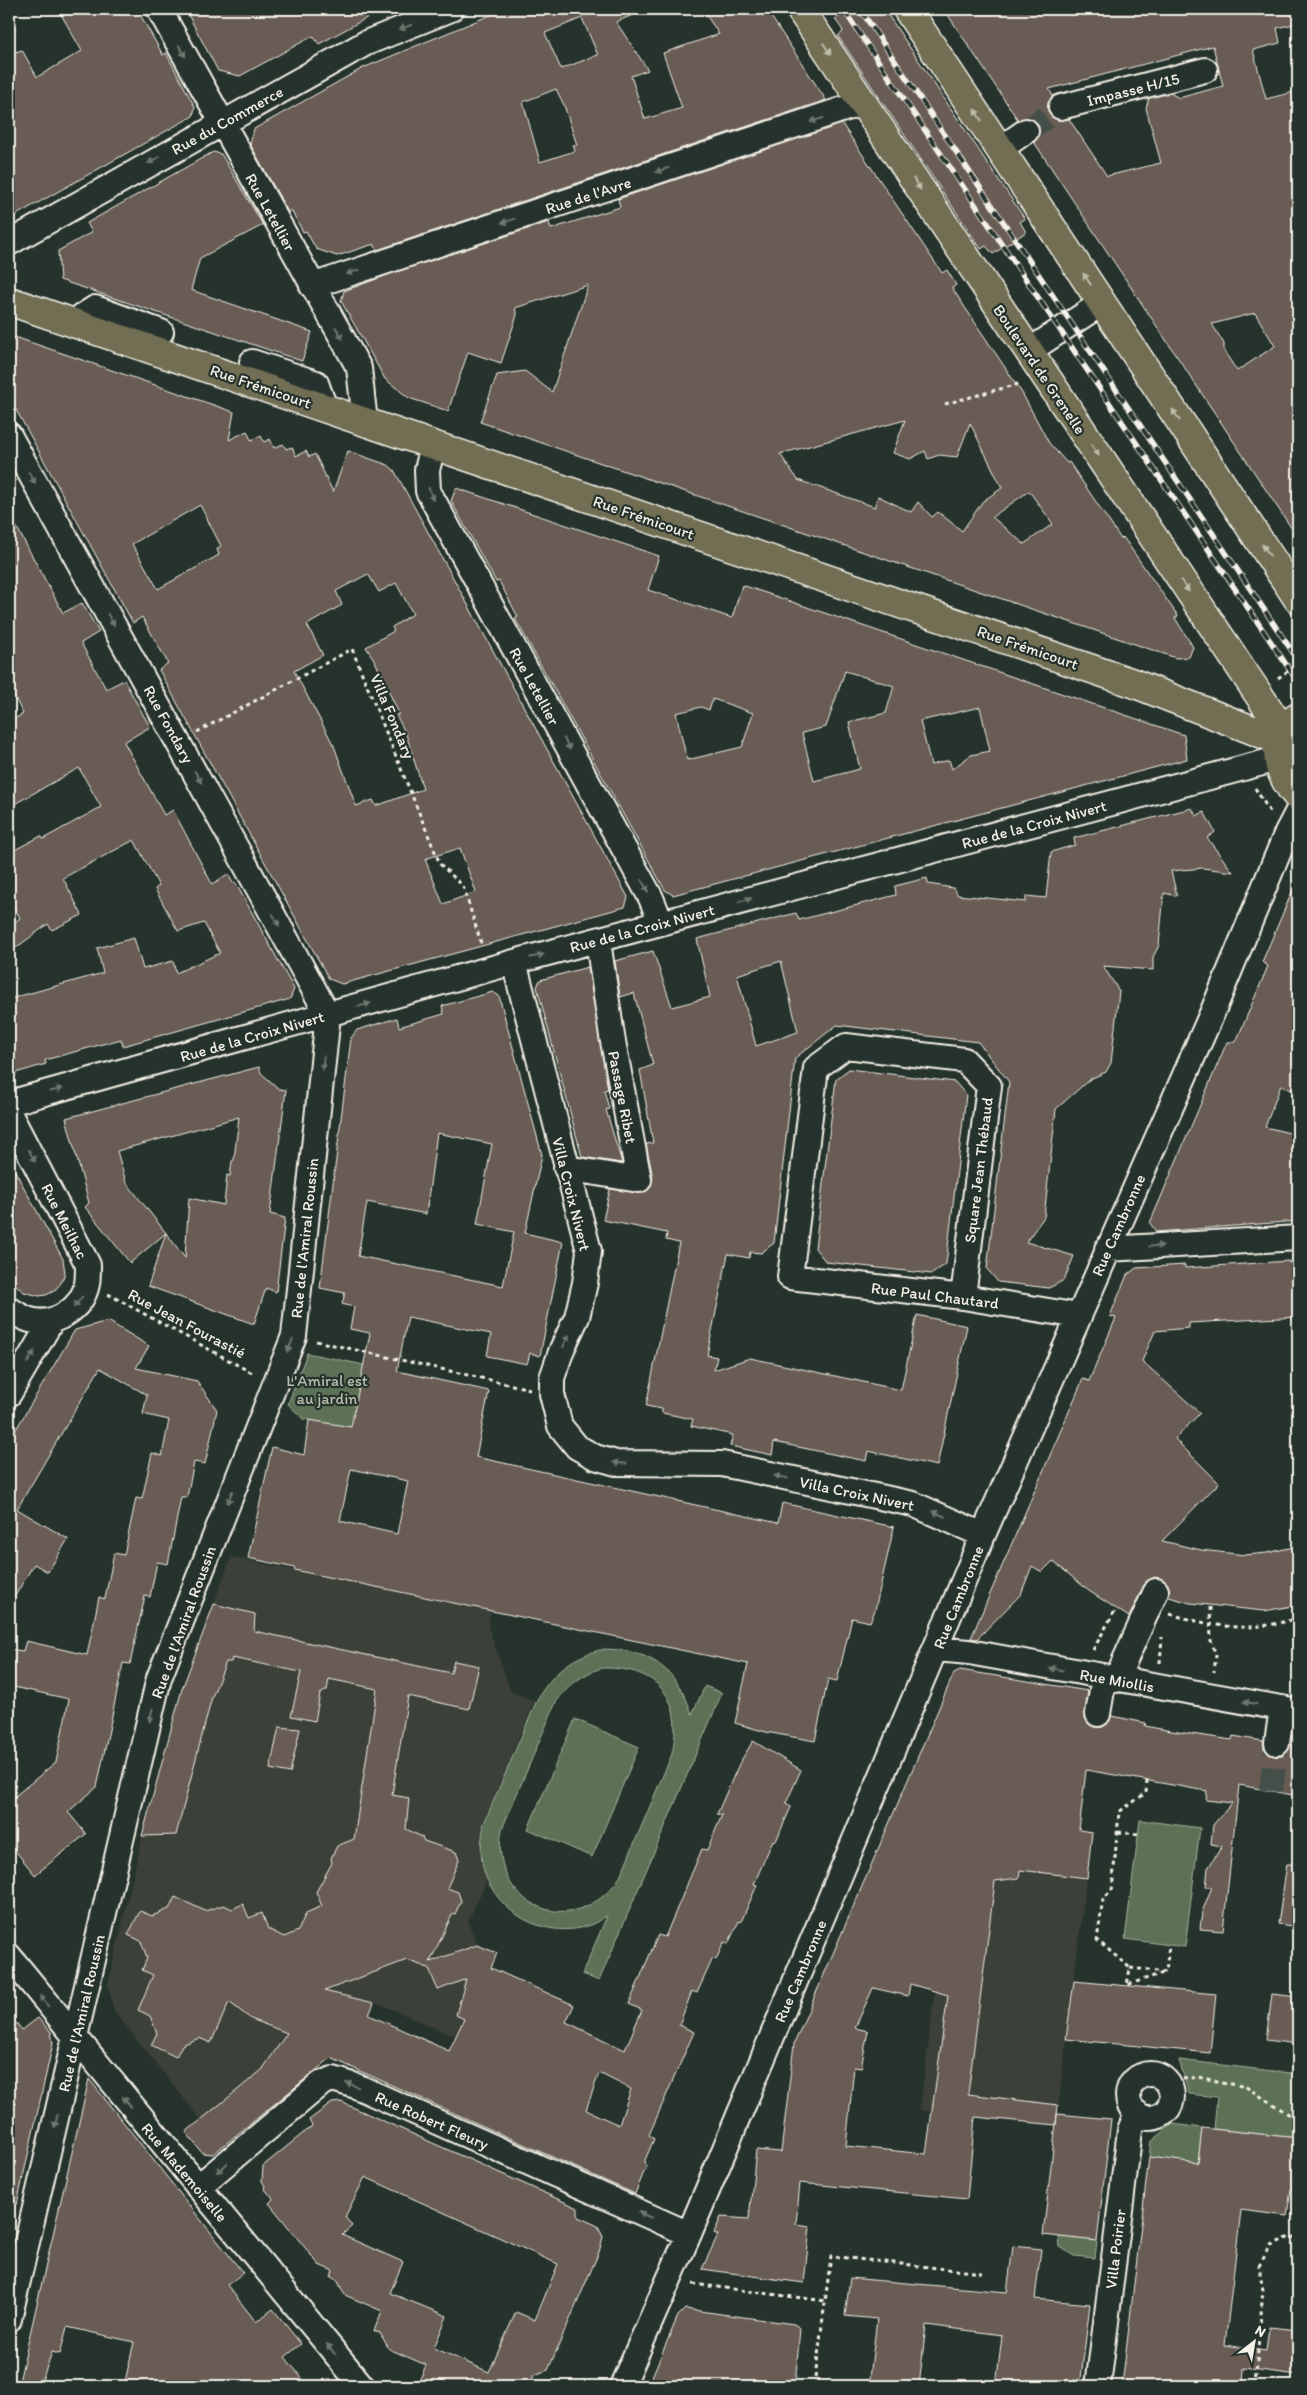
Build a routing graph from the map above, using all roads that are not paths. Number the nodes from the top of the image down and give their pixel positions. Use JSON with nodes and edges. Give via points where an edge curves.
{"nodes":[{"id":1,"x":159,"y":9,"type":"edge"},
{"id":2,"x":451,"y":9,"type":"edge"},
{"id":3,"x":800,"y":9,"type":"edge"},
{"id":4,"x":908,"y":9,"type":"edge"},
{"id":5,"x":1205,"y":70,"type":"dead end"},
{"id":6,"x":862,"y":103,"type":"junction"},
{"id":7,"x":1061,"y":108,"type":"tunnel mouth"},
{"id":8,"x":221,"y":122,"type":"junction"},
{"id":9,"x":1026,"y":131,"type":"tunnel mouth"},
{"id":10,"x":1000,"y":148,"type":"junction"},
{"id":11,"x":9,"y":243,"type":"edge"},
{"id":12,"x":312,"y":286,"type":"junction"},
{"id":13,"x":9,"y":301,"type":"edge"},
{"id":14,"x":1102,"y":303,"type":"junction"},
{"id":15,"x":74,"y":322,"type":"junction"},
{"id":16,"x":161,"y":332,"type":"dead end"},
{"id":17,"x":1029,"y":351,"type":"junction"},
{"id":18,"x":252,"y":362,"type":"dead end"},
{"id":19,"x":325,"y":408,"type":"junction"},
{"id":20,"x":365,"y":422,"type":"junction"},
{"id":21,"x":9,"y":435,"type":"edge"},
{"id":22,"x":433,"y":446,"type":"junction"},
{"id":23,"x":1298,"y":599,"type":"edge"},
{"id":24,"x":1284,"y":736,"type":"edge"},
{"id":25,"x":1298,"y":797,"type":"edge"},
{"id":26,"x":1298,"y":811,"type":"edge"},
{"id":27,"x":661,"y":923,"type":"junction"},
{"id":28,"x":598,"y":941,"type":"junction"},
{"id":29,"x":514,"y":962,"type":"junction"},
{"id":30,"x":328,"y":1015,"type":"junction"},
{"id":31,"x":9,"y":1104,"type":"edge"},
{"id":32,"x":9,"y":1113,"type":"edge"},
{"id":33,"x":566,"y":1168,"type":"junction"},
{"id":34,"x":1298,"y":1238,"type":"edge"},
{"id":35,"x":1107,"y":1249,"type":"junction"},
{"id":36,"x":790,"y":1278,"type":"joint"},
{"id":37,"x":963,"y":1297,"type":"junction"},
{"id":38,"x":9,"y":1309,"type":"edge"},
{"id":39,"x":1079,"y":1316,"type":"junction"},
{"id":40,"x":52,"y":1320,"type":"junction"},
{"id":41,"x":9,"y":1394,"type":"edge"},
{"id":42,"x":983,"y":1535,"type":"junction"},
{"id":43,"x":1156,"y":1591,"type":"dead end"},
{"id":44,"x":936,"y":1649,"type":"junction"},
{"id":45,"x":1110,"y":1679,"type":"junction"},
{"id":46,"x":1290,"y":1710,"type":"edge"},
{"id":47,"x":1098,"y":1714,"type":"dead end"},
{"id":48,"x":1277,"y":1743,"type":"tunnel mouth"},
{"id":49,"x":9,"y":1956,"type":"edge"},
{"id":50,"x":75,"y":2039,"type":"junction"},
{"id":51,"x":1136,"y":2113,"type":"junction"},
{"id":52,"x":198,"y":2187,"type":"junction"},
{"id":53,"x":689,"y":2234,"type":"junction"},
{"id":54,"x":9,"y":2319,"type":"edge"},
{"id":55,"x":362,"y":2386,"type":"edge"},
{"id":56,"x":622,"y":2386,"type":"edge"},
{"id":57,"x":1098,"y":2386,"type":"edge"}],
"edges":[{"from":1,"to":8,"type":"street","name":"Rue Letellier","one_way":true},
{"from":2,"to":8,"type":"street","name":"Rue du Commerce","one_way":true,"via":[[366,43]]},
{"from":3,"to":6,"type":"main road","name":"Boulevard de Grenelle","one_way":true},
{"from":10,"to":4,"type":"main road","one_way":true},
{"from":5,"to":7,"type":"street","name":"Impasse H/15"},
{"from":6,"to":12,"type":"street","name":"Rue de l'Avre","one_way":true},
{"from":6,"to":17,"type":"main road","name":"Boulevard de Grenelle","one_way":true},
{"from":8,"to":11,"type":"street","name":"Rue du Commerce","one_way":true},
{"from":8,"to":12,"type":"street","name":"Rue Letellier"},
{"from":9,"to":10,"type":"street"},
{"from":14,"to":10,"type":"main road","one_way":true},
{"from":12,"to":20,"type":"street","name":"Rue Letellier","one_way":true,"via":[[359,368]]},
{"from":13,"to":15,"type":"main road","name":"Rue Frémicourt"},
{"from":14,"to":17,"type":"street"},
{"from":23,"to":14,"type":"main road","one_way":true},
{"from":15,"to":16,"type":"street","via":[[96,308]]},
{"from":15,"to":19,"type":"main road","name":"Rue Frémicourt"},
{"from":17,"to":24,"type":"main road","name":"Boulevard de Grenelle","one_way":true},
{"from":18,"to":19,"type":"street","via":[[316,383]]},
{"from":19,"to":20,"type":"main road","name":"Rue Frémicourt"},
{"from":20,"to":22,"type":"main road","name":"Rue Frémicourt"},
{"from":21,"to":30,"type":"street","name":"Rue Fondary","one_way":true},
{"from":22,"to":24,"type":"main road","name":"Rue Frémicourt"},
{"from":22,"to":27,"type":"street","name":"Rue Letellier","one_way":true,"via":[[427,470],[428,491],[652,898]]},
{"from":24,"to":25,"type":"main road","name":"Boulevard de Grenelle","via":[[1286,783]]},
{"from":27,"to":24,"type":"street","name":"Rue de la Croix Nivert","one_way":true},
{"from":26,"to":35,"type":"street","name":"Rue Cambronne","via":[[1286,832],[1213,1011]]},
{"from":27,"to":28,"type":"street","name":"Rue de la Croix Nivert"},
{"from":29,"to":28,"type":"street","name":"Rue de la Croix Nivert","one_way":true},
{"from":28,"to":33,"type":"street","name":"Passage Ribet","via":[[639,1180]]},
{"from":30,"to":29,"type":"street","name":"Rue de la Croix Nivert","one_way":true},
{"from":29,"to":33,"type":"street","name":"Villa Croix Nivert"},
{"from":31,"to":30,"type":"street","name":"Rue de la Croix Nivert","one_way":true},
{"from":30,"to":50,"type":"street","name":"Rue de l'Amiral Roussin","one_way":true,"via":[[294,1336],[159,1678]]},
{"from":32,"to":40,"type":"street","name":"Rue Meilhac","one_way":true,"via":[[88,1265],[84,1294],[76,1306]]},
{"from":42,"to":33,"type":"street","name":"Villa Croix Nivert","one_way":true,"via":[[914,1504],[722,1464],[616,1463],[594,1457],[577,1447],[560,1426],[552,1394],[552,1378],[577,1317],[588,1251]]},
{"from":35,"to":34,"type":"street","one_way":true},
{"from":35,"to":39,"type":"street","name":"Rue Cambronne"},
{"from":36,"to":37,"type":"street","name":"Rue Paul Chautard"},
{"from":36,"to":37,"type":"street","name":"Square Jean Thébaud","via":[[816,1068],[846,1046],[964,1060],[989,1086]]},
{"from":37,"to":39,"type":"street","name":"Rue Paul Chautard"},
{"from":38,"to":40,"type":"street","via":[[29,1320]]},
{"from":39,"to":42,"type":"street","name":"Rue Cambronne"},
{"from":41,"to":40,"type":"street","one_way":true},
{"from":42,"to":44,"type":"street","name":"Rue Cambronne"},
{"from":43,"to":45,"type":"street"},
{"from":45,"to":44,"type":"street","name":"Rue Miollis","one_way":true,"via":[[969,1652]]},
{"from":44,"to":53,"type":"street","name":"Rue Cambronne"},
{"from":46,"to":45,"type":"street","name":"Rue Miollis","one_way":true},
{"from":45,"to":47,"type":"street"},
{"from":46,"to":48,"type":"street"},
{"from":50,"to":49,"type":"street","name":"Rue Mademoiselle","one_way":true},
{"from":52,"to":50,"type":"street","name":"Rue Mademoiselle","one_way":true},
{"from":50,"to":54,"type":"street","name":"Rue de l'Amiral Roussin","one_way":true},
{"from":51,"to":51,"type":"street","via":[[1128,2101],[1134,2080],[1154,2074],[1167,2081],[1172,2102],[1164,2114],[1150,2118]]},
{"from":51,"to":57,"type":"street","name":"Villa Poirier","via":[[1130,2130]]},
{"from":53,"to":52,"type":"street","name":"Rue Robert Fleury","one_way":true,"via":[[356,2086],[333,2079],[322,2083]]},
{"from":55,"to":52,"type":"street","name":"Rue Mademoiselle","one_way":true},
{"from":53,"to":56,"type":"street","name":"Rue Cambronne"}]}
